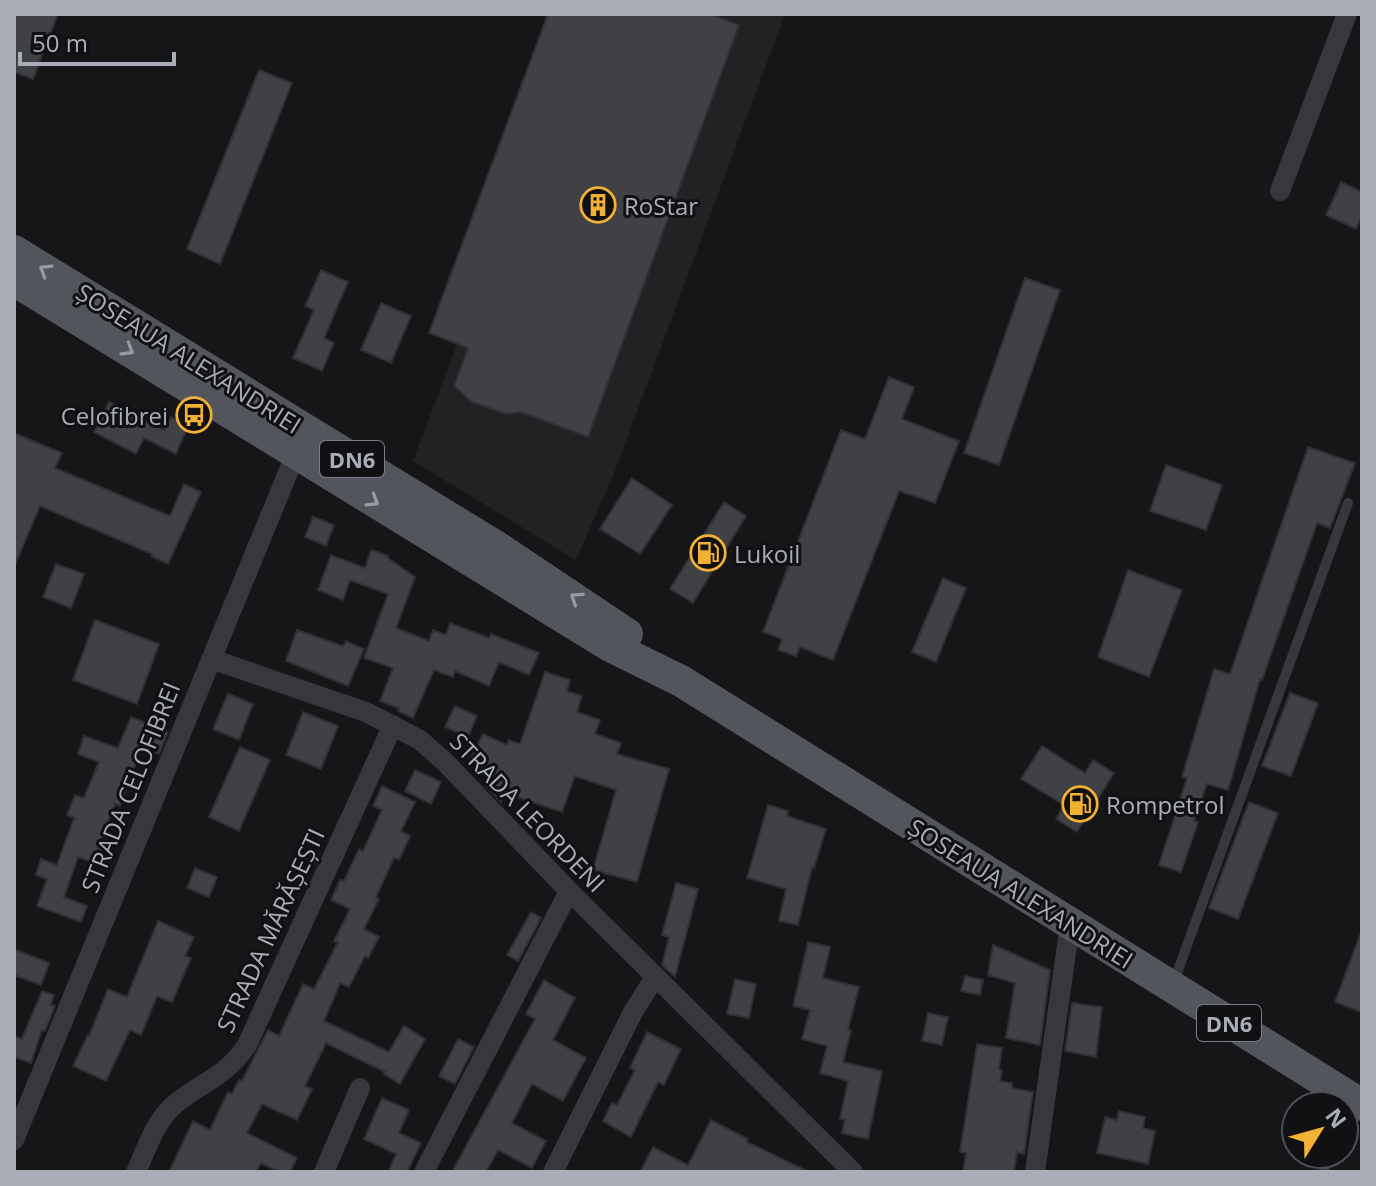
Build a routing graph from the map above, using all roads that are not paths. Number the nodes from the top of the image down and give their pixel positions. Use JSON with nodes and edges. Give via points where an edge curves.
{"nodes":[{"id":1,"x":1347,"y":14,"type":"edge"},
{"id":2,"x":1280,"y":191,"type":"dead end"},
{"id":3,"x":14,"y":251,"type":"edge"},
{"id":4,"x":14,"y":280,"type":"edge"},
{"id":5,"x":296,"y":453,"type":"junction"},
{"id":6,"x":1348,"y":503,"type":"dead end"},
{"id":7,"x":211,"y":659,"type":"junction"},
{"id":8,"x":681,"y":681,"type":"junction"},
{"id":9,"x":393,"y":725,"type":"junction"},
{"id":10,"x":569,"y":891,"type":"junction"},
{"id":11,"x":1070,"y":924,"type":"junction"},
{"id":12,"x":655,"y":977,"type":"junction"},
{"id":13,"x":1172,"y":986,"type":"junction"},
{"id":14,"x":360,"y":1088,"type":"dead end"},
{"id":15,"x":1333,"y":1090,"type":"edge"},
{"id":16,"x":14,"y":1140,"type":"edge"},
{"id":17,"x":136,"y":1172,"type":"edge"},
{"id":18,"x":324,"y":1172,"type":"edge"},
{"id":19,"x":424,"y":1172,"type":"edge"},
{"id":20,"x":553,"y":1172,"type":"edge"},
{"id":21,"x":853,"y":1172,"type":"edge"},
{"id":22,"x":1035,"y":1172,"type":"edge"}],
"edges":[{"from":1,"to":2,"type":"street"},
{"from":8,"to":3,"type":"main road","name":"ȘOSEAUA ALEXANDRIEI","number":"DN6","one_way":true,"via":[[621,629],[555,584]]},
{"from":4,"to":5,"type":"main road","name":"ȘOSEAUA ALEXANDRIEI","number":"DN6","one_way":true},
{"from":5,"to":7,"type":"street","name":"STRADA CELOFIBREI"},
{"from":5,"to":8,"type":"main road","name":"ȘOSEAUA ALEXANDRIEI","number":"DN6","one_way":true,"via":[[612,647]]},
{"from":6,"to":13,"type":"lane"},
{"from":7,"to":9,"type":"street","name":"STRADA LEORDENI"},
{"from":7,"to":16,"type":"street","name":"STRADA CELOFIBREI"},
{"from":8,"to":11,"type":"main road","name":"ȘOSEAUA ALEXANDRIEI","number":"DN6"},
{"from":9,"to":10,"type":"street","name":"STRADA LEORDENI","via":[[445,762]]},
{"from":9,"to":17,"type":"street","name":"STRADA MĂRĂȘEȘTI","via":[[247,1045],[220,1076],[172,1106]]},
{"from":10,"to":12,"type":"street","name":"STRADA LEORDENI"},
{"from":10,"to":19,"type":"street"},
{"from":11,"to":13,"type":"main road","name":"ȘOSEAUA ALEXANDRIEI","number":"DN6"},
{"from":11,"to":22,"type":"street"},
{"from":12,"to":20,"type":"street"},
{"from":12,"to":21,"type":"street","name":"STRADA LEORDENI"},
{"from":13,"to":15,"type":"main road","name":"ȘOSEAUA ALEXANDRIEI","number":"DN6"},
{"from":14,"to":18,"type":"street"}]}
